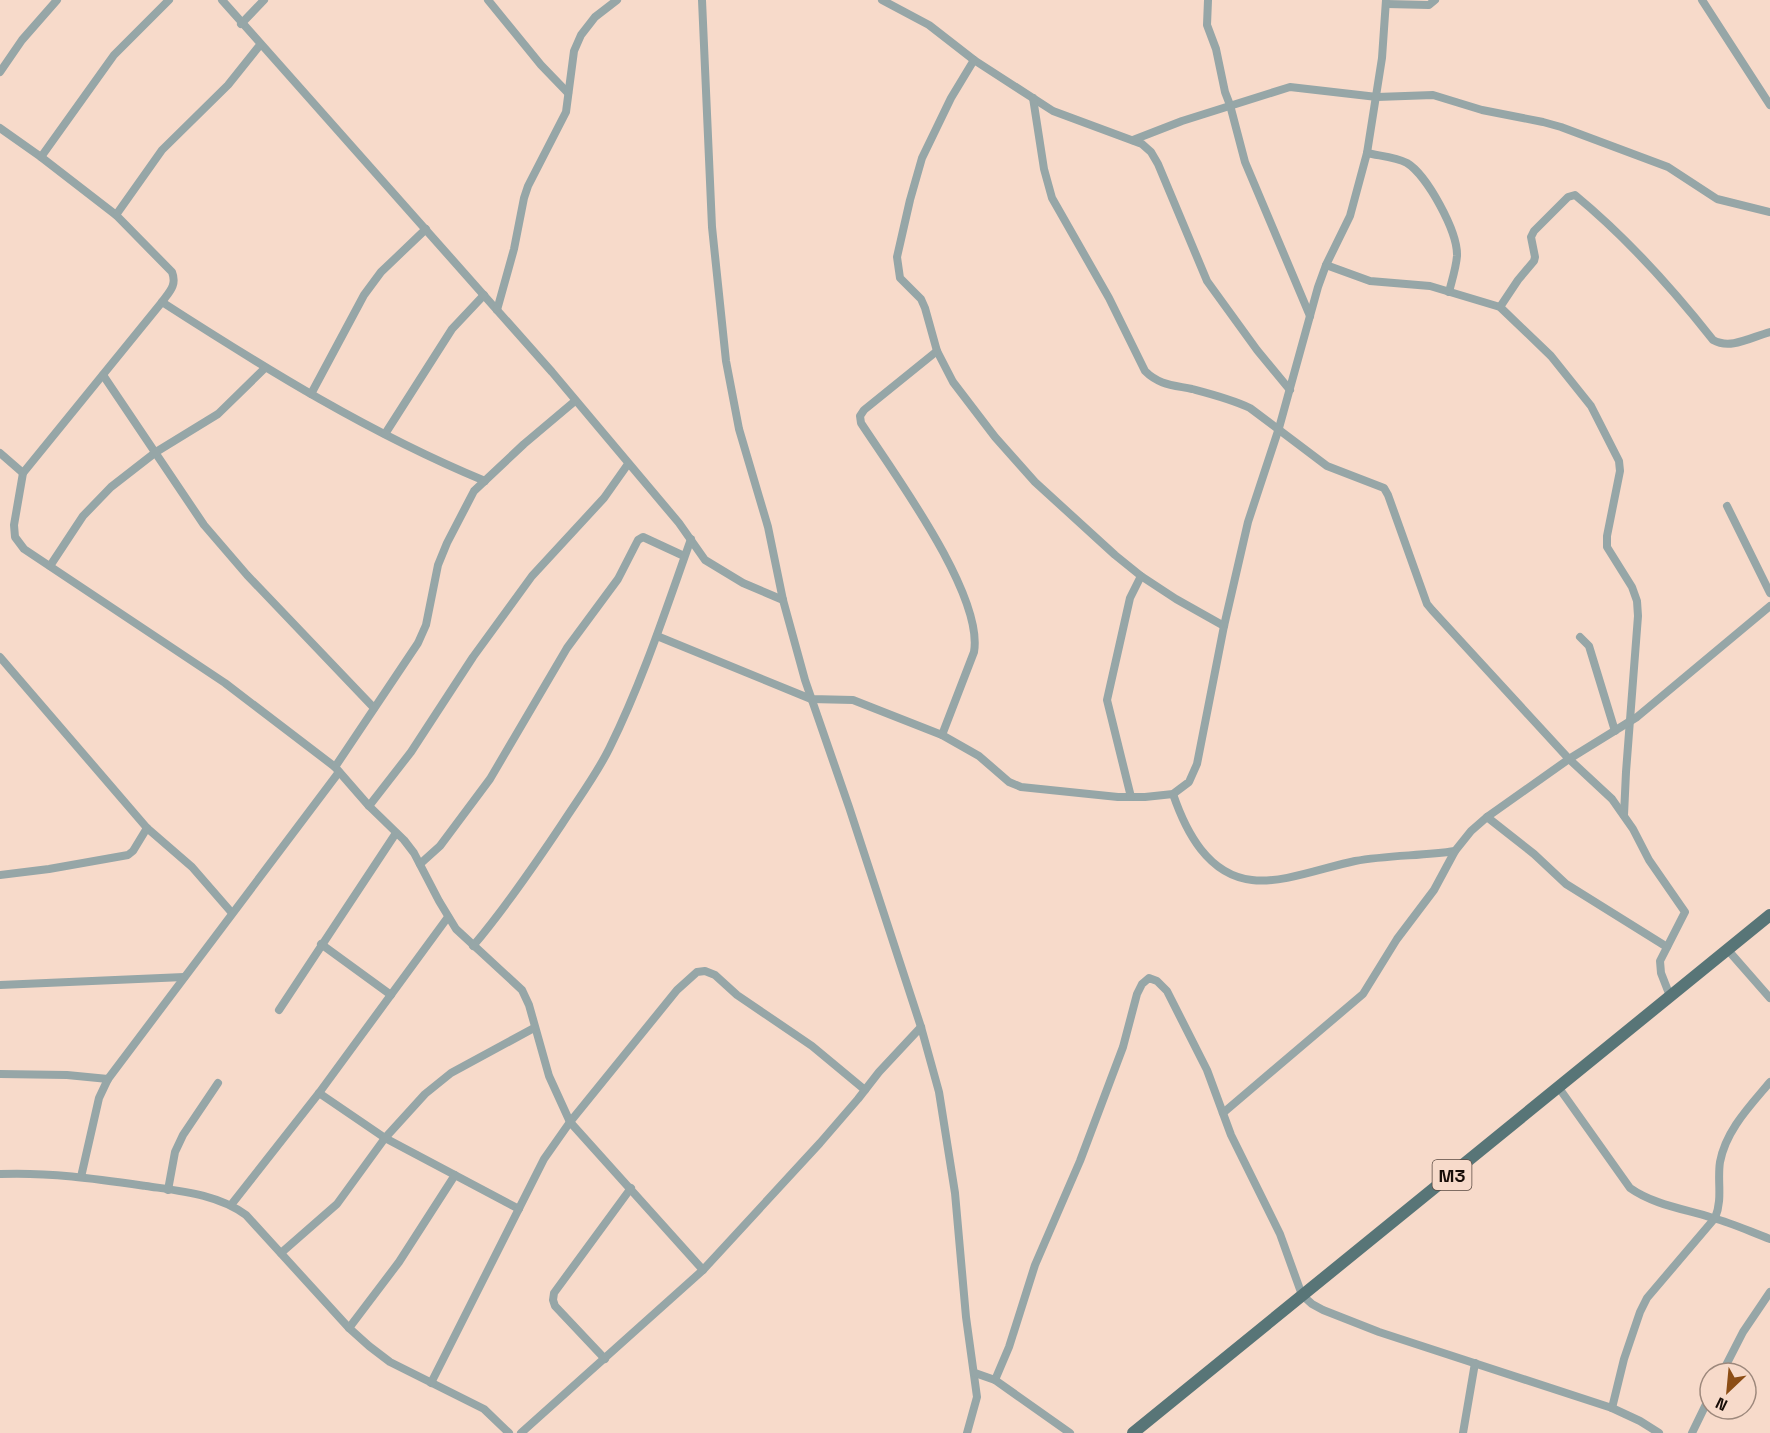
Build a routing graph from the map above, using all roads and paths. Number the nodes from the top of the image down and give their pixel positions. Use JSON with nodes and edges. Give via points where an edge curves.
{"nodes":[{"id":1,"x":57,"y":0,"type":"edge"},
{"id":2,"x":169,"y":0,"type":"edge"},
{"id":3,"x":222,"y":0,"type":"edge"},
{"id":4,"x":264,"y":0,"type":"edge"},
{"id":5,"x":488,"y":0,"type":"edge"},
{"id":6,"x":617,"y":0,"type":"edge"},
{"id":7,"x":702,"y":0,"type":"edge"},
{"id":8,"x":882,"y":0,"type":"edge"},
{"id":9,"x":1208,"y":0,"type":"edge"},
{"id":10,"x":1435,"y":0,"type":"edge"},
{"id":11,"x":1702,"y":0,"type":"edge"},
{"id":12,"x":1386,"y":2,"type":"edge"},
{"id":13,"x":241,"y":24,"type":"junction"},
{"id":14,"x":260,"y":45,"type":"junction"},
{"id":15,"x":974,"y":60,"type":"junction"},
{"id":16,"x":0,"y":72,"type":"edge"},
{"id":17,"x":568,"y":93,"type":"junction"},
{"id":18,"x":1377,"y":97,"type":"junction"},
{"id":19,"x":1033,"y":98,"type":"junction"},
{"id":20,"x":1230,"y":105,"type":"junction"},
{"id":21,"x":1770,"y":105,"type":"edge"},
{"id":22,"x":0,"y":128,"type":"edge"},
{"id":23,"x":1133,"y":140,"type":"junction"},
{"id":24,"x":1367,"y":153,"type":"junction"},
{"id":25,"x":41,"y":157,"type":"junction"},
{"id":26,"x":1770,"y":212,"type":"edge"},
{"id":27,"x":116,"y":215,"type":"junction"},
{"id":28,"x":426,"y":229,"type":"junction"},
{"id":29,"x":1326,"y":265,"type":"junction"},
{"id":30,"x":1449,"y":292,"type":"junction"},
{"id":31,"x":484,"y":295,"type":"junction"},
{"id":32,"x":162,"y":302,"type":"junction"},
{"id":33,"x":1500,"y":307,"type":"junction"},
{"id":34,"x":497,"y":310,"type":"junction"},
{"id":35,"x":1310,"y":316,"type":"junction"},
{"id":36,"x":1770,"y":332,"type":"edge"},
{"id":37,"x":937,"y":351,"type":"junction"},
{"id":38,"x":265,"y":368,"type":"junction"},
{"id":39,"x":103,"y":375,"type":"junction"},
{"id":40,"x":1290,"y":390,"type":"junction"},
{"id":41,"x":311,"y":394,"type":"junction"},
{"id":42,"x":575,"y":401,"type":"junction"},
{"id":43,"x":1279,"y":428,"type":"junction"},
{"id":44,"x":385,"y":434,"type":"junction"},
{"id":45,"x":156,"y":452,"type":"junction"},
{"id":46,"x":0,"y":453,"type":"edge"},
{"id":47,"x":628,"y":464,"type":"junction"},
{"id":48,"x":23,"y":473,"type":"junction"},
{"id":49,"x":485,"y":481,"type":"junction"},
{"id":50,"x":1727,"y":506,"type":"dead end"},
{"id":51,"x":691,"y":539,"type":"junction"},
{"id":52,"x":684,"y":556,"type":"junction"},
{"id":53,"x":50,"y":566,"type":"junction"},
{"id":54,"x":1141,"y":576,"type":"junction"},
{"id":55,"x":1770,"y":593,"type":"edge"},
{"id":56,"x":783,"y":600,"type":"junction"},
{"id":57,"x":1770,"y":606,"type":"edge"},
{"id":58,"x":1224,"y":626,"type":"junction"},
{"id":59,"x":657,"y":636,"type":"junction"},
{"id":60,"x":1580,"y":637,"type":"dead end"},
{"id":61,"x":0,"y":657,"type":"edge"},
{"id":62,"x":811,"y":699,"type":"junction"},
{"id":63,"x":374,"y":708,"type":"junction"},
{"id":64,"x":1629,"y":722,"type":"junction"},
{"id":65,"x":1615,"y":730,"type":"junction"},
{"id":66,"x":942,"y":735,"type":"junction"},
{"id":67,"x":1569,"y":759,"type":"junction"},
{"id":68,"x":337,"y":770,"type":"junction"},
{"id":69,"x":1173,"y":794,"type":"junction"},
{"id":70,"x":1131,"y":797,"type":"junction"},
{"id":71,"x":369,"y":806,"type":"junction"},
{"id":72,"x":1624,"y":815,"type":"junction"},
{"id":73,"x":1487,"y":817,"type":"junction"},
{"id":74,"x":147,"y":828,"type":"junction"},
{"id":75,"x":396,"y":833,"type":"junction"},
{"id":76,"x":1455,"y":851,"type":"junction"},
{"id":77,"x":420,"y":864,"type":"junction"},
{"id":78,"x":0,"y":875,"type":"edge"},
{"id":79,"x":232,"y":913,"type":"junction"},
{"id":80,"x":1770,"y":915,"type":"edge"},
{"id":81,"x":448,"y":917,"type":"junction"},
{"id":82,"x":321,"y":944,"type":"junction"},
{"id":83,"x":473,"y":946,"type":"junction"},
{"id":84,"x":1667,"y":947,"type":"junction"},
{"id":85,"x":1727,"y":949,"type":"junction"},
{"id":86,"x":184,"y":977,"type":"junction"},
{"id":87,"x":0,"y":985,"type":"edge"},
{"id":88,"x":391,"y":996,"type":"junction"},
{"id":89,"x":1670,"y":996,"type":"junction"},
{"id":90,"x":1770,"y":998,"type":"edge"},
{"id":91,"x":279,"y":1010,"type":"dead end"},
{"id":92,"x":921,"y":1027,"type":"junction"},
{"id":93,"x":534,"y":1028,"type":"junction"},
{"id":94,"x":0,"y":1074,"type":"edge"},
{"id":95,"x":108,"y":1079,"type":"junction"},
{"id":96,"x":1770,"y":1082,"type":"edge"},
{"id":97,"x":218,"y":1083,"type":"dead end"},
{"id":98,"x":1560,"y":1088,"type":"junction"},
{"id":99,"x":866,"y":1090,"type":"junction"},
{"id":100,"x":319,"y":1093,"type":"junction"},
{"id":101,"x":1223,"y":1113,"type":"junction"},
{"id":102,"x":570,"y":1122,"type":"junction"},
{"id":103,"x":386,"y":1138,"type":"junction"},
{"id":104,"x":0,"y":1174,"type":"edge"},
{"id":105,"x":455,"y":1175,"type":"junction"},
{"id":106,"x":81,"y":1177,"type":"junction"},
{"id":107,"x":631,"y":1188,"type":"junction"},
{"id":108,"x":168,"y":1190,"type":"junction"},
{"id":109,"x":231,"y":1205,"type":"junction"},
{"id":110,"x":519,"y":1209,"type":"junction"},
{"id":111,"x":1715,"y":1218,"type":"junction"},
{"id":112,"x":1770,"y":1239,"type":"edge"},
{"id":113,"x":281,"y":1252,"type":"junction"},
{"id":114,"x":703,"y":1270,"type":"junction"},
{"id":115,"x":1770,"y":1292,"type":"edge"},
{"id":116,"x":1302,"y":1295,"type":"junction"},
{"id":117,"x":349,"y":1328,"type":"junction"},
{"id":118,"x":605,"y":1359,"type":"junction"},
{"id":119,"x":1728,"y":1361,"type":"edge"},
{"id":120,"x":1474,"y":1363,"type":"junction"},
{"id":121,"x":975,"y":1373,"type":"junction"},
{"id":122,"x":995,"y":1380,"type":"junction"},
{"id":123,"x":431,"y":1383,"type":"junction"},
{"id":124,"x":1612,"y":1408,"type":"junction"},
{"id":125,"x":506,"y":1432,"type":"edge"},
{"id":126,"x":521,"y":1433,"type":"edge"},
{"id":127,"x":967,"y":1433,"type":"edge"},
{"id":128,"x":1070,"y":1433,"type":"edge"},
{"id":129,"x":1133,"y":1433,"type":"edge"},
{"id":130,"x":1463,"y":1433,"type":"edge"},
{"id":131,"x":1659,"y":1433,"type":"edge"}],
"edges":[{"from":1,"to":16,"type":"street"},
{"from":2,"to":25,"type":"street","via":[[114,55]]},
{"from":3,"to":13,"type":"street"},
{"from":4,"to":13,"type":"street"},
{"from":5,"to":17,"type":"street"},
{"from":6,"to":17,"type":"street","via":[[595,17],[581,35],[574,51]]},
{"from":7,"to":56,"type":"street","via":[[712,226],[726,362]]},
{"from":8,"to":15,"type":"street","via":[[929,25]]},
{"from":9,"to":20,"type":"street","via":[[1207,25]]},
{"from":10,"to":12,"type":"street","via":[[1430,5]]},
{"from":11,"to":21,"type":"street"},
{"from":12,"to":18,"type":"street"},
{"from":13,"to":14,"type":"street"},
{"from":14,"to":27,"type":"street","via":[[228,85],[162,150]]},
{"from":14,"to":28,"type":"street"},
{"from":15,"to":19,"type":"street"},
{"from":15,"to":37,"type":"street","via":[[922,158],[897,257],[900,278],[921,299]]},
{"from":17,"to":34,"type":"street","via":[[566,112],[524,198]]},
{"from":18,"to":20,"type":"street","via":[[1290,87]]},
{"from":18,"to":24,"type":"street"},
{"from":18,"to":26,"type":"street","via":[[1433,95],[1543,122],[1668,167],[1717,200]]},
{"from":19,"to":23,"type":"street","via":[[1071,119]]},
{"from":19,"to":43,"type":"street","via":[[1052,198],[1145,371],[1162,384],[1238,402]]},
{"from":20,"to":23,"type":"street"},
{"from":20,"to":35,"type":"street","via":[[1245,162]]},
{"from":22,"to":25,"type":"street"},
{"from":23,"to":40,"type":"street","via":[[1151,152],[1158,164],[1207,281]]},
{"from":24,"to":29,"type":"street","via":[[1350,216]]},
{"from":24,"to":30,"type":"street","via":[[1407,163],[1431,192],[1456,244]]},
{"from":25,"to":27,"type":"street"},
{"from":27,"to":32,"type":"street","via":[[172,272],[174,285]]},
{"from":28,"to":31,"type":"street"},
{"from":28,"to":41,"type":"street","via":[[381,272],[364,295]]},
{"from":29,"to":30,"type":"street","via":[[1370,281],[1423,285]]},
{"from":29,"to":35,"type":"street"},
{"from":30,"to":33,"type":"street"},
{"from":31,"to":34,"type":"street"},
{"from":31,"to":44,"type":"street","via":[[452,329]]},
{"from":32,"to":38,"type":"street"},
{"from":32,"to":39,"type":"street"},
{"from":33,"to":36,"type":"street","via":[[1534,261],[1534,231],[1568,197],[1575,195],[1642,258],[1713,340],[1729,345]]},
{"from":33,"to":64,"type":"street","via":[[1551,356],[1592,406],[1619,461],[1607,547],[1637,601]]},
{"from":34,"to":42,"type":"street"},
{"from":35,"to":40,"type":"street"},
{"from":37,"to":54,"type":"street","via":[[953,382],[1035,482]]},
{"from":37,"to":66,"type":"street","via":[[860,416],[946,556],[968,606],[974,652]]},
{"from":38,"to":41,"type":"street"},
{"from":38,"to":45,"type":"street","via":[[218,414]]},
{"from":39,"to":45,"type":"street"},
{"from":39,"to":48,"type":"street"},
{"from":40,"to":43,"type":"street"},
{"from":41,"to":44,"type":"street"},
{"from":42,"to":47,"type":"street"},
{"from":42,"to":49,"type":"street"},
{"from":43,"to":58,"type":"street","via":[[1248,522]]},
{"from":43,"to":67,"type":"street","via":[[1327,466],[1384,488],[1427,603]]},
{"from":44,"to":49,"type":"street"},
{"from":45,"to":53,"type":"street","via":[[83,516]]},
{"from":45,"to":63,"type":"street","via":[[204,525]]},
{"from":46,"to":48,"type":"street"},
{"from":47,"to":51,"type":"street"},
{"from":47,"to":71,"type":"street","via":[[604,498],[532,576],[411,753]]},
{"from":48,"to":53,"type":"street","via":[[15,537],[24,549]]},
{"from":49,"to":63,"type":"street","via":[[474,490],[447,543],[418,643]]},
{"from":50,"to":55,"type":"street"},
{"from":51,"to":52,"type":"street"},
{"from":51,"to":56,"type":"street","via":[[712,566]]},
{"from":52,"to":59,"type":"street"},
{"from":52,"to":77,"type":"street","via":[[643,537],[638,540],[618,579],[567,648],[489,779],[440,846]]},
{"from":53,"to":68,"type":"street","via":[[225,683]]},
{"from":54,"to":58,"type":"street"},
{"from":54,"to":70,"type":"street","via":[[1130,598],[1107,700]]},
{"from":56,"to":62,"type":"street"},
{"from":57,"to":64,"type":"street"},
{"from":58,"to":69,"type":"street","via":[[1197,764],[1189,782]]},
{"from":59,"to":62,"type":"street"},
{"from":59,"to":83,"type":"street","via":[[614,738],[591,780],[526,878]]},
{"from":60,"to":65,"type":"street","via":[[1589,646]]},
{"from":61,"to":74,"type":"street"},
{"from":62,"to":66,"type":"street","via":[[853,700]]},
{"from":62,"to":92,"type":"street"},
{"from":63,"to":68,"type":"street"},
{"from":64,"to":65,"type":"street"},
{"from":64,"to":72,"type":"street"},
{"from":65,"to":67,"type":"street"},
{"from":66,"to":70,"type":"street","via":[[1021,787]]},
{"from":67,"to":72,"type":"street"},
{"from":67,"to":73,"type":"street"},
{"from":68,"to":71,"type":"street"},
{"from":68,"to":79,"type":"street"},
{"from":69,"to":70,"type":"street"},
{"from":69,"to":76,"type":"street","via":[[1182,820],[1211,862],[1230,874],[1252,880],[1276,879],[1394,855]]},
{"from":71,"to":75,"type":"street"},
{"from":72,"to":84,"type":"street","via":[[1685,912]]},
{"from":73,"to":76,"type":"street"},
{"from":73,"to":84,"type":"street","via":[[1566,884]]},
{"from":74,"to":78,"type":"street","via":[[128,855]]},
{"from":74,"to":79,"type":"street","via":[[192,867]]},
{"from":75,"to":77,"type":"street"},
{"from":75,"to":82,"type":"street"},
{"from":76,"to":101,"type":"street","via":[[1434,890],[1363,994]]},
{"from":77,"to":81,"type":"street"},
{"from":79,"to":86,"type":"street"},
{"from":80,"to":85,"type":"main road","number":"M3"},
{"from":81,"to":83,"type":"street"},
{"from":81,"to":88,"type":"street"},
{"from":82,"to":88,"type":"street"},
{"from":82,"to":91,"type":"street"},
{"from":83,"to":93,"type":"street","via":[[522,990]]},
{"from":84,"to":89,"type":"street","via":[[1660,961]]},
{"from":85,"to":89,"type":"main road","number":"M3"},
{"from":85,"to":90,"type":"street"},
{"from":86,"to":87,"type":"street"},
{"from":86,"to":95,"type":"street"},
{"from":88,"to":100,"type":"street"},
{"from":89,"to":98,"type":"main road","number":"M3"},
{"from":92,"to":99,"type":"street"},
{"from":92,"to":121,"type":"street","via":[[946,1131]]},
{"from":93,"to":102,"type":"street","via":[[549,1076]]},
{"from":93,"to":103,"type":"street","via":[[452,1073],[425,1094]]},
{"from":94,"to":95,"type":"street"},
{"from":95,"to":106,"type":"street","via":[[99,1098]]},
{"from":96,"to":111,"type":"street","via":[[1731,1133],[1720,1162],[1720,1208]]},
{"from":97,"to":108,"type":"street","via":[[175,1152]]},
{"from":98,"to":111,"type":"street","via":[[1630,1188],[1658,1202]]},
{"from":98,"to":116,"type":"main road","number":"M3"},
{"from":99,"to":102,"type":"street","via":[[812,1046],[705,971],[697,972],[677,990]]},
{"from":99,"to":114,"type":"street"},
{"from":100,"to":103,"type":"street"},
{"from":100,"to":109,"type":"street"},
{"from":101,"to":116,"type":"street","via":[[1280,1234]]},
{"from":101,"to":122,"type":"street","via":[[1167,990],[1149,978],[1137,994],[1123,1047],[1035,1265]]},
{"from":102,"to":107,"type":"street"},
{"from":102,"to":110,"type":"street","via":[[544,1159]]},
{"from":103,"to":105,"type":"street"},
{"from":103,"to":113,"type":"street","via":[[338,1204]]},
{"from":104,"to":106,"type":"street"},
{"from":105,"to":110,"type":"street"},
{"from":105,"to":117,"type":"street","via":[[399,1262]]},
{"from":106,"to":108,"type":"street"},
{"from":107,"to":114,"type":"street"},
{"from":107,"to":118,"type":"street","via":[[554,1293],[555,1306]]},
{"from":108,"to":109,"type":"street"},
{"from":109,"to":113,"type":"street"},
{"from":110,"to":123,"type":"street"},
{"from":111,"to":112,"type":"street"},
{"from":111,"to":124,"type":"street","via":[[1647,1298],[1624,1359]]},
{"from":113,"to":117,"type":"street"},
{"from":114,"to":118,"type":"street"},
{"from":115,"to":119,"type":"street"},
{"from":116,"to":120,"type":"street","via":[[1323,1310]]},
{"from":116,"to":129,"type":"main road","number":"M3"},
{"from":117,"to":123,"type":"street","via":[[390,1362]]},
{"from":118,"to":126,"type":"street"},
{"from":120,"to":124,"type":"street"},
{"from":120,"to":130,"type":"street"},
{"from":121,"to":122,"type":"street"},
{"from":121,"to":127,"type":"street","via":[[977,1397]]},
{"from":122,"to":128,"type":"street"},
{"from":123,"to":125,"type":"street","via":[[484,1409]]},
{"from":124,"to":131,"type":"street"}]}
